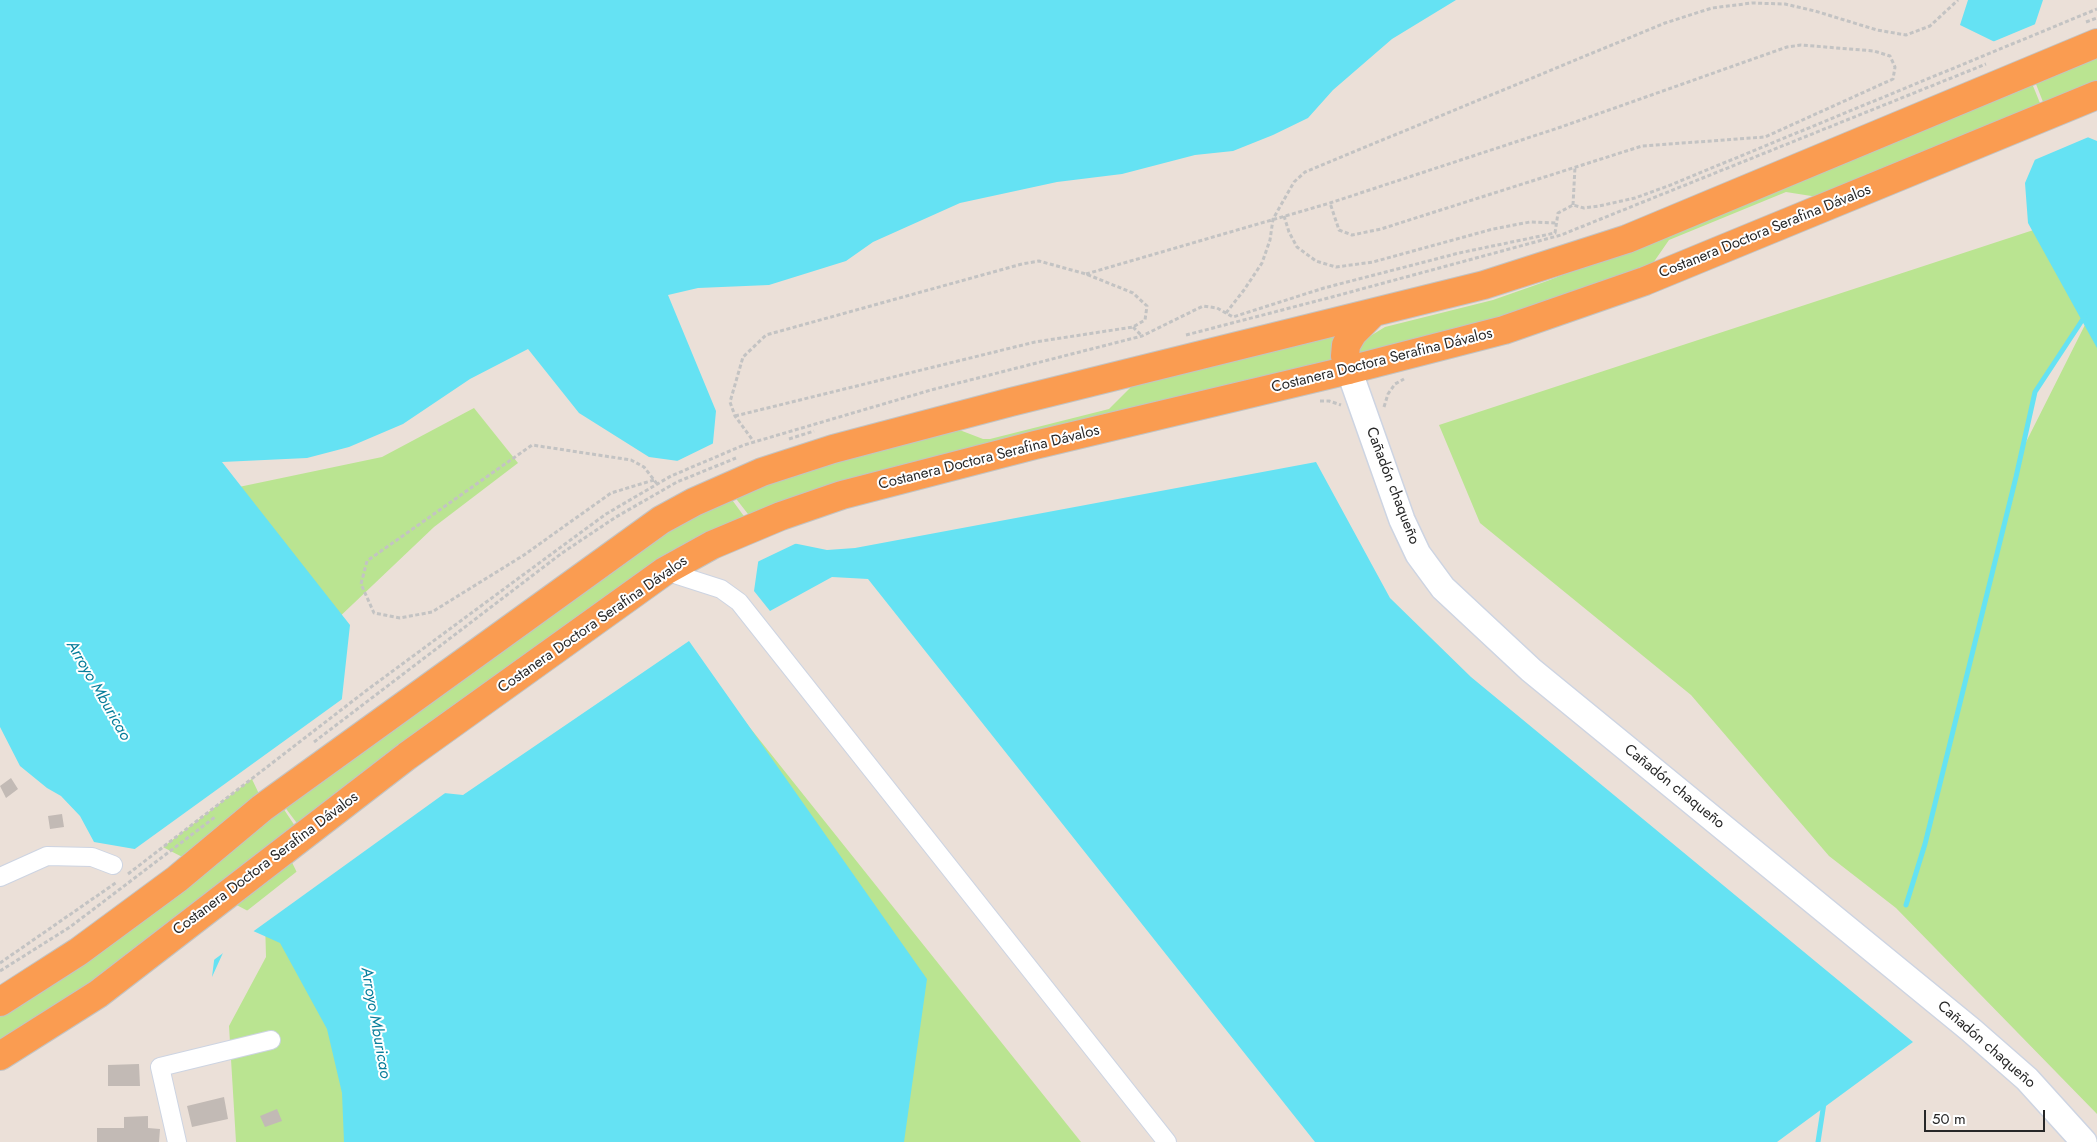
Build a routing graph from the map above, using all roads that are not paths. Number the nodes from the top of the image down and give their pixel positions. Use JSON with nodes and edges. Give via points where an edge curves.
{"nodes":[{"id":1,"x":2097,"y":43,"type":"edge"},
{"id":2,"x":2090,"y":98,"type":"edge"},
{"id":3,"x":1373,"y":312,"type":"junction"},
{"id":4,"x":1349,"y":370,"type":"junction"},
{"id":5,"x":665,"y":571,"type":"junction"},
{"id":6,"x":113,"y":865,"type":"dead end"},
{"id":7,"x":0,"y":878,"type":"edge"},
{"id":8,"x":0,"y":1002,"type":"edge"},
{"id":9,"x":271,"y":1040,"type":"dead end"},
{"id":10,"x":0,"y":1056,"type":"edge"},
{"id":11,"x":177,"y":1142,"type":"edge"},
{"id":12,"x":1167,"y":1142,"type":"edge"},
{"id":13,"x":2084,"y":1142,"type":"edge"}],
"edges":[{"from":1,"to":3,"type":"highway","via":[[1627,239],[1484,285]]},
{"from":2,"to":4,"type":"highway","name":"Costanera Doctora Serafina Dávalos","via":[[1645,281],[1504,330]]},
{"from":3,"to":4,"type":"highway","via":[[1353,332],[1346,345]]},
{"from":3,"to":8,"type":"highway","via":[[1010,402],[686,492],[661,520],[379,708],[177,879],[78,952]]},
{"from":4,"to":5,"type":"highway","name":"Costanera Doctora Serafina Dávalos","via":[[842,495],[712,545]]},
{"from":4,"to":13,"type":"main road","name":"Cañadón chaqueño","via":[[1402,520],[1418,554],[1443,588],[1538,676],[1971,1030],[2027,1079]]},
{"from":5,"to":10,"type":"highway","name":"Costanera Doctora Serafina Dávalos","via":[[407,756],[98,994]]},
{"from":5,"to":12,"type":"street","via":[[721,589],[738,602]]},
{"from":6,"to":7,"type":"street","via":[[92,857],[47,856]]},
{"from":9,"to":11,"type":"street","via":[[160,1068]]}]}
